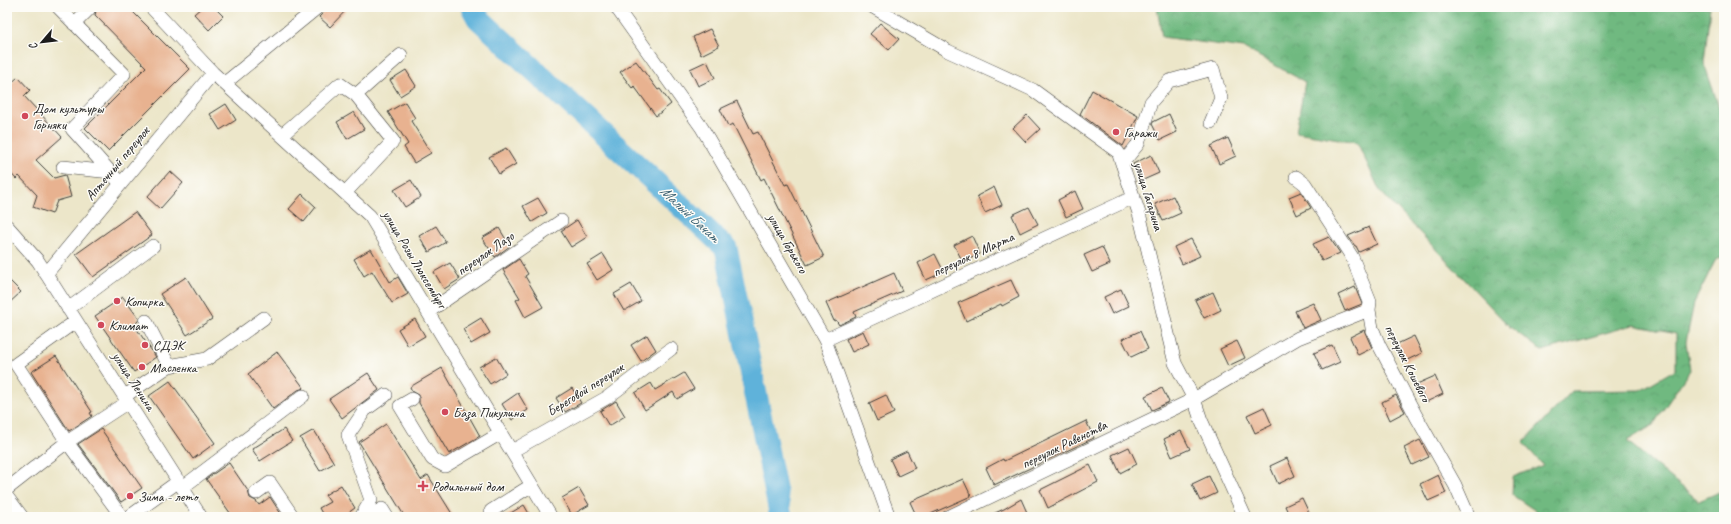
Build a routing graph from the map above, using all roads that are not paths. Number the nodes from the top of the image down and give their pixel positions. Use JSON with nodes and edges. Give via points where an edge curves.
{"nodes":[{"id":1,"x":58,"y":7,"type":"edge"},
{"id":2,"x":151,"y":7,"type":"edge"},
{"id":3,"x":318,"y":7,"type":"edge"},
{"id":4,"x":616,"y":7,"type":"edge"},
{"id":5,"x":873,"y":7,"type":"edge"},
{"id":6,"x":89,"y":9,"type":"dead end"},
{"id":7,"x":74,"y":24,"type":"junction"},
{"id":8,"x":401,"y":55,"type":"dead end"},
{"id":9,"x":213,"y":72,"type":"junction"},
{"id":10,"x":225,"y":83,"type":"junction"},
{"id":11,"x":356,"y":95,"type":"junction"},
{"id":12,"x":1211,"y":122,"type":"dead end"},
{"id":13,"x":282,"y":135,"type":"junction"},
{"id":14,"x":1122,"y":164,"type":"junction"},
{"id":15,"x":63,"y":167,"type":"dead end"},
{"id":16,"x":111,"y":172,"type":"junction"},
{"id":17,"x":1296,"y":177,"type":"dead end"},
{"id":18,"x":121,"y":184,"type":"junction"},
{"id":19,"x":345,"y":193,"type":"junction"},
{"id":20,"x":1134,"y":197,"type":"junction"},
{"id":21,"x":561,"y":221,"type":"dead end"},
{"id":22,"x":7,"y":226,"type":"edge"},
{"id":23,"x":153,"y":246,"type":"dead end"},
{"id":24,"x":46,"y":274,"type":"junction"},
{"id":25,"x":68,"y":309,"type":"junction"},
{"id":26,"x":1369,"y":310,"type":"junction"},
{"id":27,"x":428,"y":312,"type":"junction"},
{"id":28,"x":264,"y":318,"type":"dead end"},
{"id":29,"x":76,"y":321,"type":"junction"},
{"id":30,"x":146,"y":321,"type":"dead end"},
{"id":31,"x":825,"y":340,"type":"junction"},
{"id":32,"x":671,"y":349,"type":"dead end"},
{"id":33,"x":169,"y":366,"type":"junction"},
{"id":34,"x":386,"y":395,"type":"dead end"},
{"id":35,"x":302,"y":396,"type":"dead end"},
{"id":36,"x":126,"y":399,"type":"junction"},
{"id":37,"x":412,"y":399,"type":"dead end"},
{"id":38,"x":1194,"y":399,"type":"junction"},
{"id":39,"x":501,"y":433,"type":"junction"},
{"id":40,"x":67,"y":442,"type":"junction"},
{"id":41,"x":512,"y":451,"type":"junction"},
{"id":42,"x":181,"y":484,"type":"junction"},
{"id":43,"x":532,"y":485,"type":"junction"},
{"id":44,"x":7,"y":489,"type":"edge"},
{"id":45,"x":256,"y":493,"type":"dead end"},
{"id":46,"x":7,"y":496,"type":"edge"},
{"id":47,"x":490,"y":511,"type":"dead end"},
{"id":48,"x":22,"y":517,"type":"edge"},
{"id":49,"x":122,"y":517,"type":"edge"},
{"id":50,"x":129,"y":517,"type":"edge"},
{"id":51,"x":201,"y":517,"type":"edge"},
{"id":52,"x":294,"y":517,"type":"edge"},
{"id":53,"x":361,"y":517,"type":"edge"},
{"id":54,"x":369,"y":517,"type":"edge"},
{"id":55,"x":387,"y":517,"type":"edge"},
{"id":56,"x":551,"y":517,"type":"edge"},
{"id":57,"x":889,"y":517,"type":"edge"},
{"id":58,"x":948,"y":517,"type":"edge"},
{"id":59,"x":1245,"y":517,"type":"edge"},
{"id":60,"x":1470,"y":517,"type":"edge"}],
"edges":[{"from":1,"to":7,"type":"street"},
{"from":2,"to":9,"type":"street","name":"улица Розы Люксембург"},
{"from":3,"to":10,"type":"street"},
{"from":4,"to":31,"type":"street","name":"улица Горького","via":[[702,128]]},
{"from":5,"to":14,"type":"street","name":"улица Гагарина","via":[[948,51],[1033,90],[1118,152]]},
{"from":6,"to":7,"type":"street"},
{"from":7,"to":16,"type":"street","via":[[124,74],[72,129]]},
{"from":8,"to":11,"type":"street"},
{"from":9,"to":10,"type":"street","name":"улица Розы Люксембург"},
{"from":9,"to":18,"type":"street","name":"Аптечный переулок"},
{"from":10,"to":13,"type":"street","name":"улица Розы Люксембург"},
{"from":11,"to":13,"type":"street","via":[[340,84]]},
{"from":11,"to":19,"type":"street","via":[[393,141]]},
{"from":12,"to":14,"type":"street","via":[[1220,98],[1213,69],[1169,81],[1151,102],[1138,144]]},
{"from":13,"to":19,"type":"street","name":"улица Розы Люксембург"},
{"from":14,"to":20,"type":"street","name":"улица Гагарина"},
{"from":15,"to":16,"type":"street"},
{"from":16,"to":18,"type":"street"},
{"from":17,"to":26,"type":"street","name":"переулок Кошевого","via":[[1305,184],[1352,257],[1370,302]]},
{"from":18,"to":24,"type":"street","name":"Аптечный переулок"},
{"from":19,"to":27,"type":"street","name":"улица Розы Люксембург","via":[[370,216]]},
{"from":20,"to":31,"type":"street","name":"переулок 8 Марта"},
{"from":20,"to":38,"type":"street","name":"улица Гагарина","via":[[1175,363]]},
{"from":21,"to":27,"type":"street","name":"переулок Лазо"},
{"from":22,"to":24,"type":"street","name":"улица Ленина"},
{"from":23,"to":25,"type":"street"},
{"from":24,"to":25,"type":"street","name":"улица Ленина"},
{"from":25,"to":29,"type":"street","name":"улица Ленина"},
{"from":26,"to":38,"type":"street","via":[[1298,338]]},
{"from":26,"to":60,"type":"street","name":"переулок Кошевого","via":[[1372,328],[1379,345],[1416,416],[1456,484]]},
{"from":27,"to":39,"type":"street","name":"улица Розы Люксембург"},
{"from":28,"to":33,"type":"street","via":[[207,359]]},
{"from":29,"to":36,"type":"street","name":"улица Ленина"},
{"from":29,"to":40,"type":"street","via":[[16,364]]},
{"from":30,"to":33,"type":"street"},
{"from":31,"to":57,"type":"street","name":"улица Горького"},
{"from":32,"to":41,"type":"street","name":"Береговой переулок","via":[[608,397]]},
{"from":33,"to":36,"type":"street"},
{"from":34,"to":53,"type":"street","via":[[365,410],[348,435],[371,500]]},
{"from":35,"to":42,"type":"street"},
{"from":36,"to":40,"type":"street"},
{"from":36,"to":42,"type":"street","name":"улица Ленина"},
{"from":37,"to":39,"type":"street","via":[[400,406],[432,459],[445,466]]},
{"from":38,"to":58,"type":"street","name":"переулок Равенства"},
{"from":38,"to":59,"type":"street","name":"улица Гагарина"},
{"from":39,"to":41,"type":"street","name":"улица Розы Люксембург"},
{"from":40,"to":44,"type":"street"},
{"from":40,"to":49,"type":"street"},
{"from":41,"to":43,"type":"street","name":"улица Розы Люксембург"},
{"from":42,"to":50,"type":"street"},
{"from":42,"to":51,"type":"street","name":"улица Ленина"},
{"from":43,"to":47,"type":"street"},
{"from":43,"to":56,"type":"street","name":"улица Розы Люксембург"},
{"from":45,"to":52,"type":"street","via":[[270,483]]},
{"from":46,"to":48,"type":"street"},
{"from":54,"to":55,"type":"street","via":[[382,509]]}]}
